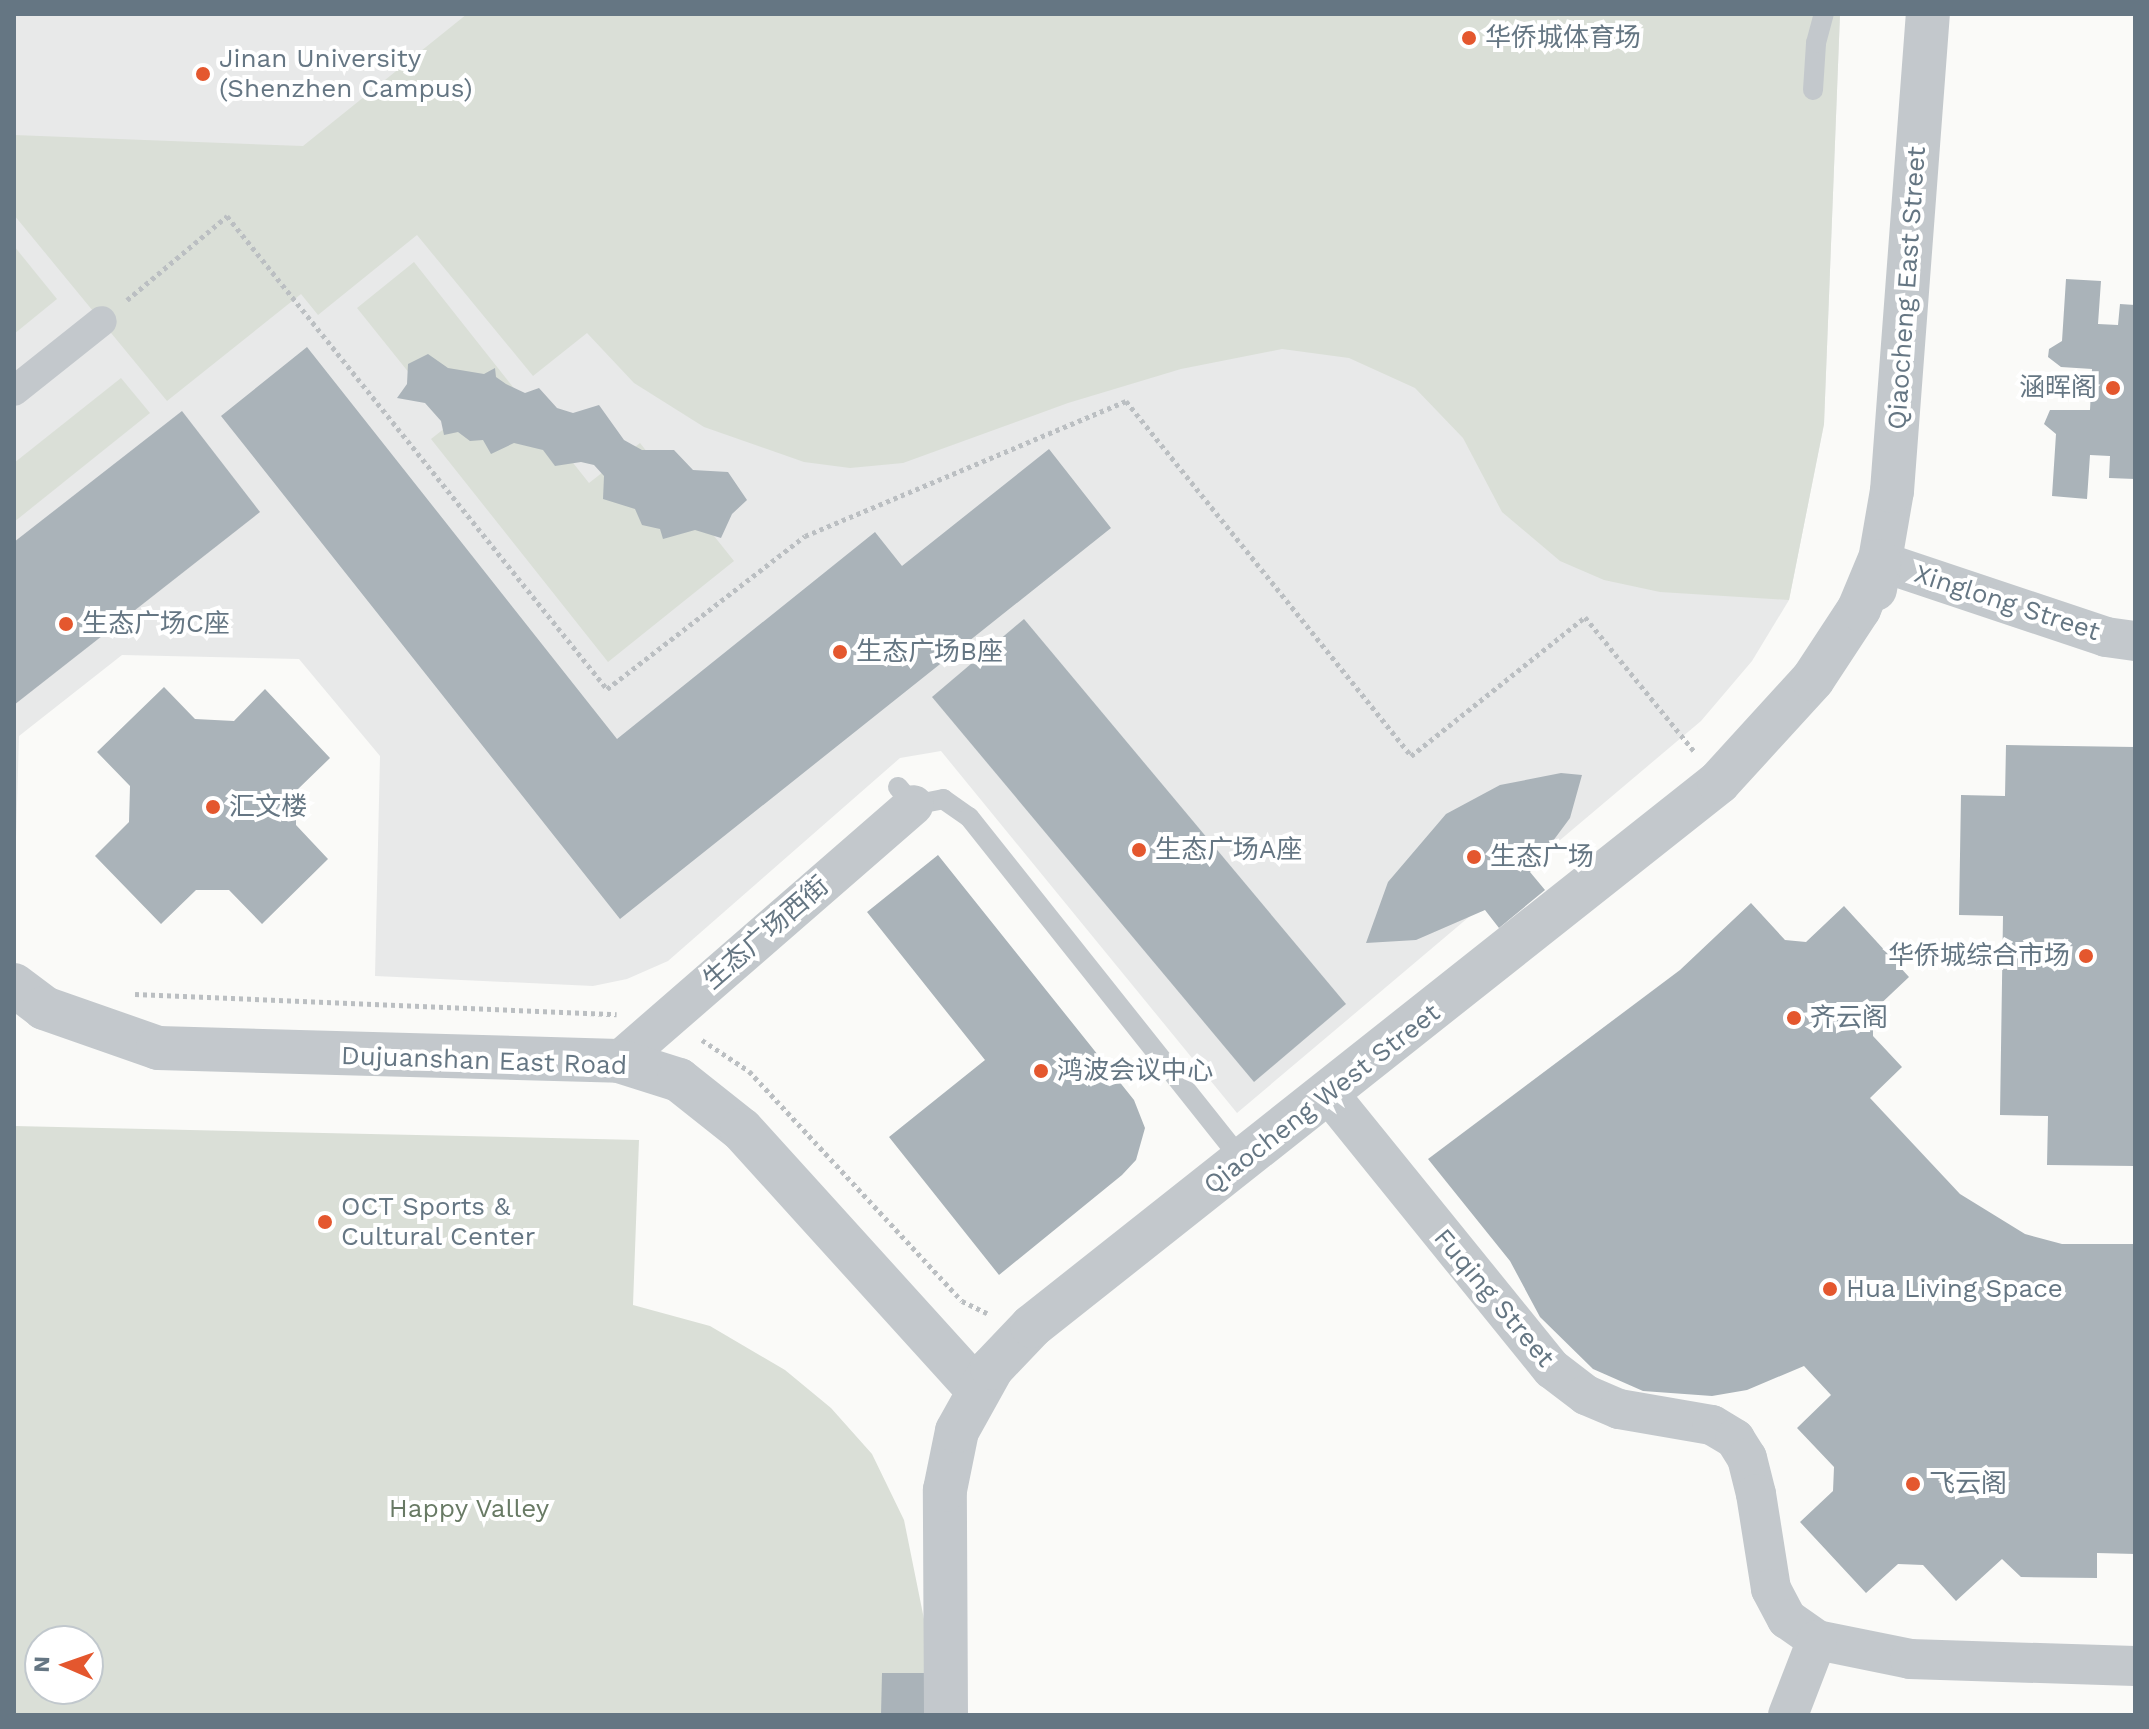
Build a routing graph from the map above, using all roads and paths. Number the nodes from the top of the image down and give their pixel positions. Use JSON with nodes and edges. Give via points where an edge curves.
{"nodes":[{"id":1,"x":1824,"y":14,"type":"edge"},
{"id":2,"x":1928,"y":14,"type":"edge"},
{"id":3,"x":1813,"y":90,"type":"dead end"},
{"id":4,"x":102,"y":321,"type":"joint"},
{"id":5,"x":14,"y":391,"type":"edge"},
{"id":6,"x":1879,"y":561,"type":"junction"},
{"id":7,"x":2135,"y":641,"type":"edge"},
{"id":8,"x":1700,"y":759,"type":"dead end"},
{"id":9,"x":905,"y":796,"type":"joint"},
{"id":10,"x":14,"y":985,"type":"edge"},
{"id":11,"x":123,"y":992,"type":"dead end"},
{"id":12,"x":663,"y":1023,"type":"junction"},
{"id":13,"x":619,"y":1061,"type":"junction"},
{"id":14,"x":1329,"y":1094,"type":"junction"},
{"id":15,"x":1231,"y":1146,"type":"dead end"},
{"id":16,"x":993,"y":1314,"type":"dead end"},
{"id":17,"x":977,"y":1389,"type":"junction"},
{"id":18,"x":1817,"y":1640,"type":"junction"},
{"id":19,"x":2135,"y":1666,"type":"edge"},
{"id":20,"x":946,"y":1715,"type":"edge"},
{"id":21,"x":1788,"y":1715,"type":"edge"}],
"edges":[{"from":1,"to":3,"type":"lane"},
{"from":2,"to":6,"type":"street","name":"Qiaocheng East Street","via":[[1893,476]]},
{"from":4,"to":5,"type":"street"},
{"from":4,"to":8,"type":"path","via":[[227,216],[607,689],[805,536],[1126,401],[1411,756],[1585,617]]},
{"from":6,"to":7,"type":"street","name":"Xinglong Street","via":[[2106,637]]},
{"from":6,"to":14,"type":"street","name":"Qiaocheng West Street","via":[[1844,635],[1765,737],[1667,828]]},
{"from":9,"to":12,"type":"street","name":"生态广场西街"},
{"from":9,"to":15,"type":"lane","via":[[943,799],[969,817]]},
{"from":10,"to":13,"type":"street","name":"Dujuanshan East Road","via":[[44,1008],[158,1048]]},
{"from":11,"to":12,"type":"path","via":[[596,1011]]},
{"from":12,"to":13,"type":"street","name":"生态广场西街"},
{"from":12,"to":16,"type":"path","via":[[716,1047],[749,1071],[962,1301]]},
{"from":13,"to":17,"type":"street","name":"Dujuanshan East Road","via":[[679,1080],[733,1122]]},
{"from":14,"to":17,"type":"street","name":"Qiaocheng West Street","via":[[1032,1326]]},
{"from":14,"to":18,"type":"street","name":"Fuqing Street","via":[[1552,1369],[1586,1395],[1619,1409],[1712,1425],[1735,1439],[1747,1458],[1756,1494],[1771,1589],[1787,1619]]},
{"from":17,"to":20,"type":"street","name":"Qiaocheng West Street","via":[[957,1431],[945,1490]]},
{"from":18,"to":19,"type":"street","via":[[1910,1659]]},
{"from":18,"to":21,"type":"street"}]}
